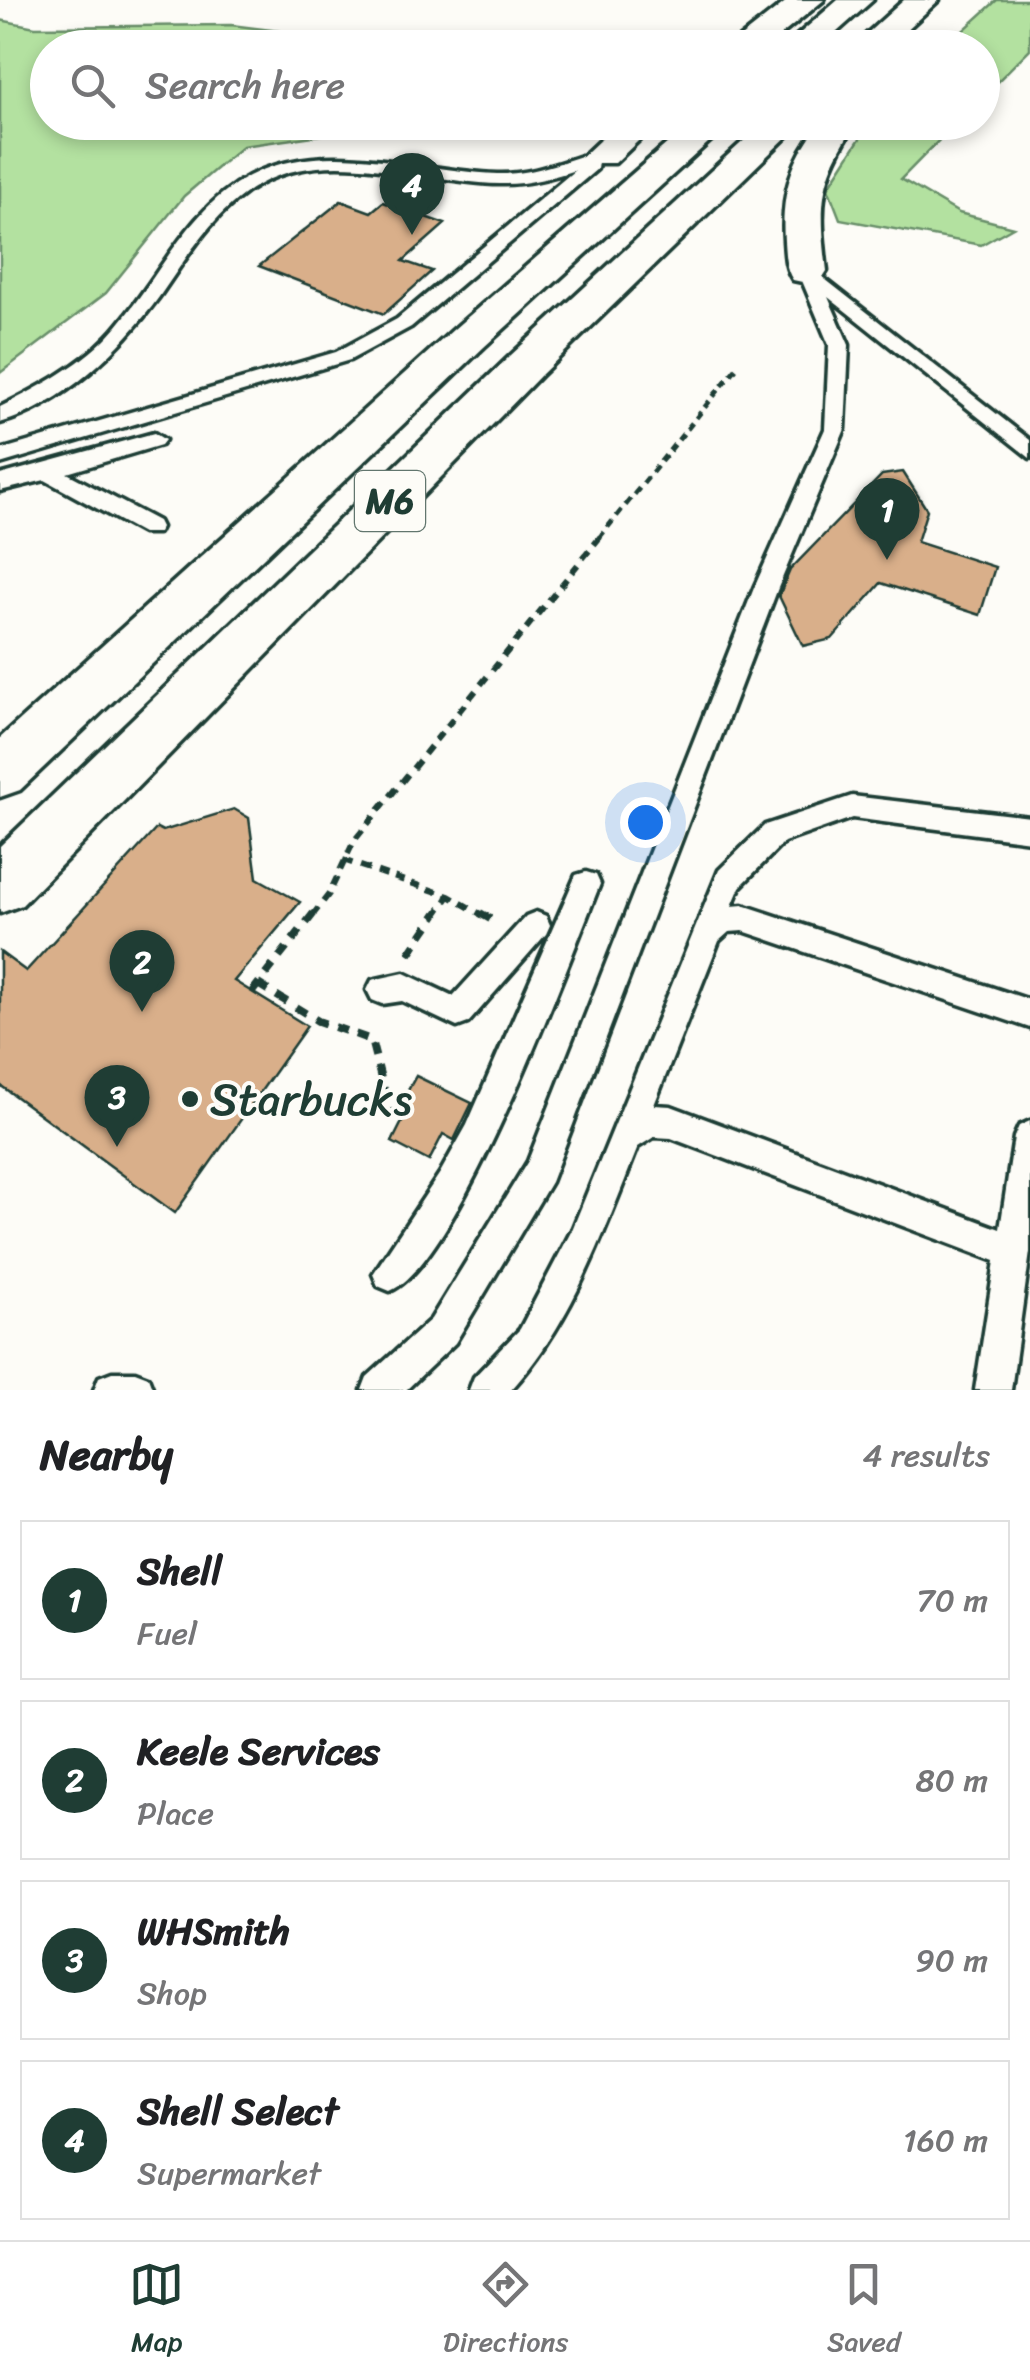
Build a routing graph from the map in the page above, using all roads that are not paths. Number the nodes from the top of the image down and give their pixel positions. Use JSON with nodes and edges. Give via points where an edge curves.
{"nodes":[{"id":1,"x":808,"y":0,"type":"edge"},
{"id":2,"x":857,"y":0,"type":"edge"},
{"id":3,"x":923,"y":0,"type":"edge"},
{"id":4,"x":954,"y":0,"type":"edge"},
{"id":5,"x":767,"y":30,"type":"edge"},
{"id":6,"x":821,"y":30,"type":"edge"},
{"id":7,"x":888,"y":30,"type":"edge"},
{"id":8,"x":926,"y":30,"type":"edge"},
{"id":9,"x":620,"y":140,"type":"edge"},
{"id":10,"x":694,"y":140,"type":"edge"},
{"id":11,"x":766,"y":140,"type":"edge"},
{"id":12,"x":825,"y":140,"type":"edge"},
{"id":13,"x":602,"y":156,"type":"junction"},
{"id":14,"x":807,"y":271,"type":"junction"},
{"id":15,"x":0,"y":416,"type":"edge"},
{"id":16,"x":154,"y":440,"type":"dead end"},
{"id":17,"x":1030,"y":451,"type":"edge"},
{"id":18,"x":0,"y":457,"type":"edge"},
{"id":19,"x":47,"y":472,"type":"junction"},
{"id":20,"x":0,"y":483,"type":"edge"},
{"id":21,"x":150,"y":527,"type":"dead end"},
{"id":22,"x":0,"y":773,"type":"edge"},
{"id":23,"x":1030,"y":828,"type":"edge"},
{"id":24,"x":586,"y":884,"type":"dead end"},
{"id":25,"x":0,"y":886,"type":"edge"},
{"id":26,"x":536,"y":925,"type":"dead end"},
{"id":27,"x":707,"y":933,"type":"junction"},
{"id":28,"x":382,"y":990,"type":"dead end"},
{"id":29,"x":1030,"y":1014,"type":"edge"},
{"id":30,"x":626,"y":1136,"type":"junction"},
{"id":31,"x":1030,"y":1137,"type":"edge"},
{"id":32,"x":1013,"y":1251,"type":"junction"},
{"id":33,"x":390,"y":1274,"type":"dead end"},
{"id":34,"x":112,"y":1390,"type":"edge"},
{"id":35,"x":135,"y":1390,"type":"edge"},
{"id":36,"x":380,"y":1390,"type":"edge"},
{"id":37,"x":487,"y":1390,"type":"edge"},
{"id":38,"x":993,"y":1390,"type":"edge"}],
"edges":[{"from":1,"to":5,"type":"highway"},
{"from":2,"to":6,"type":"highway"},
{"from":3,"to":7,"type":"highway"},
{"from":4,"to":8,"type":"highway"},
{"from":9,"to":13,"type":"highway"},
{"from":10,"to":22,"type":"highway","number":"M6","via":[[468,338]]},
{"from":11,"to":25,"type":"highway","number":"M6","via":[[525,366]]},
{"from":12,"to":14,"type":"highway","via":[[811,157],[800,203]]},
{"from":13,"to":15,"type":"lane","via":[[501,179],[331,161],[280,170],[233,191],[112,342]]},
{"from":13,"to":18,"type":"lane","via":[[404,323],[342,356]]},
{"from":14,"to":17,"type":"lane"},
{"from":14,"to":36,"type":"lane","via":[[839,346],[835,429],[766,588],[540,1172],[443,1331]]},
{"from":16,"to":19,"type":"lane"},
{"from":19,"to":20,"type":"lane"},
{"from":19,"to":21,"type":"lane"},
{"from":23,"to":27,"type":"lane","via":[[852,807],[775,833],[729,878]]},
{"from":24,"to":33,"type":"lane","via":[[452,1188]]},
{"from":26,"to":28,"type":"lane","via":[[457,1013],[404,988]]},
{"from":27,"to":29,"type":"lane","via":[[722,919],[743,918]]},
{"from":27,"to":30,"type":"lane"},
{"from":30,"to":32,"type":"lane","via":[[650,1122],[670,1122]]},
{"from":30,"to":37,"type":"lane","via":[[584,1241],[532,1341]]},
{"from":31,"to":32,"type":"lane"},
{"from":32,"to":38,"type":"lane"},
{"from":34,"to":35,"type":"lane"}]}
